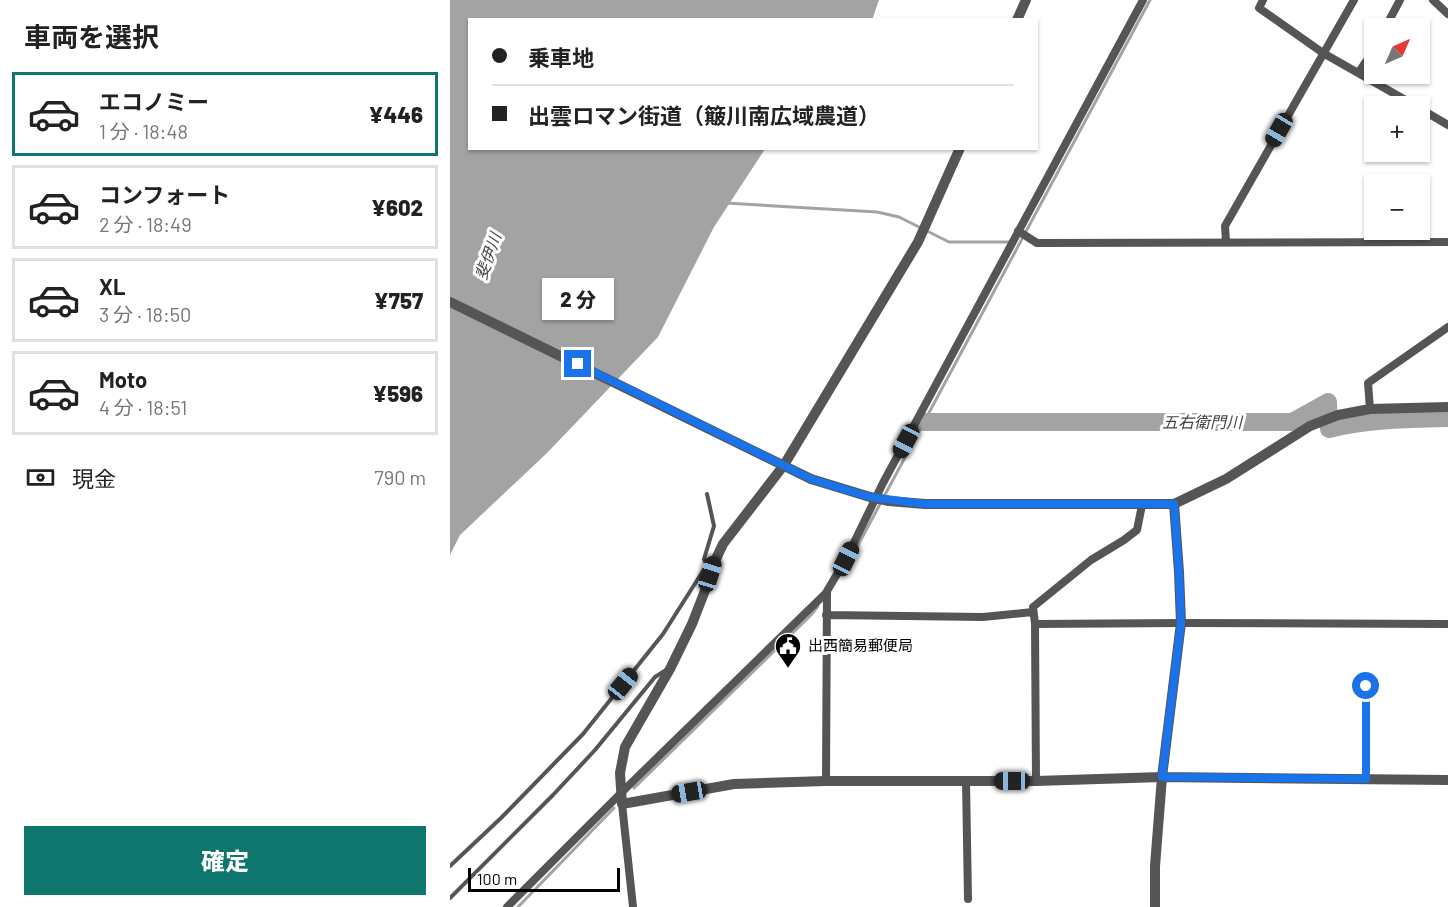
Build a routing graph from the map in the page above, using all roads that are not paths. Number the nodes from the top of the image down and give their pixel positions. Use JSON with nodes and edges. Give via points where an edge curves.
{"nodes":[{"id":1,"x":1026,"y":0,"type":"edge"},
{"id":2,"x":1143,"y":0,"type":"edge"},
{"id":3,"x":1263,"y":0,"type":"edge"},
{"id":4,"x":1354,"y":0,"type":"edge"},
{"id":5,"x":1400,"y":0,"type":"edge"},
{"id":6,"x":1433,"y":0,"type":"edge"},
{"id":7,"x":1448,"y":14,"type":"edge"},
{"id":8,"x":1018,"y":18,"type":"edge"},
{"id":9,"x":1390,"y":18,"type":"edge"},
{"id":10,"x":1323,"y":53,"type":"junction"},
{"id":11,"x":1364,"y":64,"type":"edge"},
{"id":12,"x":1358,"y":73,"type":"junction"},
{"id":13,"x":1399,"y":96,"type":"edge"},
{"id":14,"x":1430,"y":114,"type":"edge"},
{"id":15,"x":1448,"y":125,"type":"edge"},
{"id":16,"x":959,"y":150,"type":"edge"},
{"id":17,"x":1018,"y":231,"type":"junction"},
{"id":18,"x":1226,"y":242,"type":"junction"},
{"id":19,"x":1448,"y":242,"type":"edge"},
{"id":20,"x":450,"y":302,"type":"edge"},
{"id":21,"x":1448,"y":327,"type":"edge"},
{"id":22,"x":1448,"y":407,"type":"edge"},
{"id":23,"x":1370,"y":409,"type":"junction"},
{"id":24,"x":784,"y":465,"type":"junction"},
{"id":25,"x":707,"y":494,"type":"dead end"},
{"id":26,"x":1174,"y":504,"type":"junction"},
{"id":27,"x":1142,"y":505,"type":"junction"},
{"id":28,"x":713,"y":562,"type":"junction"},
{"id":29,"x":826,"y":592,"type":"junction"},
{"id":30,"x":1034,"y":612,"type":"junction"},
{"id":31,"x":825,"y":615,"type":"junction"},
{"id":32,"x":1181,"y":623,"type":"junction"},
{"id":33,"x":1035,"y":624,"type":"junction"},
{"id":34,"x":1448,"y":624,"type":"edge"},
{"id":35,"x":670,"y":669,"type":"junction"},
{"id":36,"x":1366,"y":686,"type":"dead end"},
{"id":37,"x":1162,"y":777,"type":"junction"},
{"id":38,"x":1366,"y":779,"type":"junction"},
{"id":39,"x":1448,"y":780,"type":"edge"},
{"id":40,"x":826,"y":781,"type":"junction"},
{"id":41,"x":966,"y":781,"type":"junction"},
{"id":42,"x":1036,"y":781,"type":"junction"},
{"id":43,"x":621,"y":798,"type":"junction"},
{"id":44,"x":450,"y":866,"type":"edge"},
{"id":45,"x":450,"y":898,"type":"edge"},
{"id":46,"x":968,"y":899,"type":"dead end"},
{"id":47,"x":507,"y":907,"type":"edge"},
{"id":48,"x":633,"y":907,"type":"edge"},
{"id":49,"x":1155,"y":907,"type":"edge"}],
"edges":[{"from":1,"to":8,"type":"street"},
{"from":2,"to":17,"type":"street"},
{"from":3,"to":10,"type":"street","via":[[1259,8]]},
{"from":4,"to":10,"type":"street"},
{"from":5,"to":9,"type":"street"},
{"from":6,"to":7,"type":"street"},
{"from":10,"to":12,"type":"street"},
{"from":10,"to":18,"type":"street","via":[[1225,226]]},
{"from":11,"to":12,"type":"street"},
{"from":12,"to":13,"type":"street"},
{"from":14,"to":15,"type":"street"},
{"from":16,"to":24,"type":"street","via":[[918,242]]},
{"from":17,"to":18,"type":"street","via":[[1037,243]]},
{"from":17,"to":29,"type":"street"},
{"from":18,"to":19,"type":"street"},
{"from":20,"to":24,"type":"street"},
{"from":21,"to":23,"type":"street","via":[[1368,383]]},
{"from":22,"to":23,"type":"street"},
{"from":23,"to":26,"type":"street","via":[[1310,426],[1226,479]]},
{"from":24,"to":27,"type":"street","bridge":true,"via":[[811,479],[889,501]]},
{"from":24,"to":28,"type":"street"},
{"from":25,"to":28,"type":"lane","via":[[714,526],[704,559],[706,564]]},
{"from":26,"to":27,"type":"street"},
{"from":26,"to":32,"type":"street"},
{"from":27,"to":30,"type":"street","via":[[1137,530],[1091,560],[1033,607]]},
{"from":28,"to":35,"type":"street","via":[[706,588]]},
{"from":28,"to":44,"type":"lane","via":[[703,571],[663,634],[583,734]]},
{"from":29,"to":31,"type":"street"},
{"from":29,"to":43,"type":"street"},
{"from":30,"to":31,"type":"street","via":[[983,617]]},
{"from":30,"to":33,"type":"street"},
{"from":31,"to":40,"type":"street"},
{"from":32,"to":33,"type":"street"},
{"from":32,"to":34,"type":"street"},
{"from":32,"to":37,"type":"street"},
{"from":33,"to":42,"type":"street"},
{"from":35,"to":43,"type":"street","via":[[625,747]]},
{"from":35,"to":45,"type":"lane","via":[[655,677],[574,772]]},
{"from":36,"to":38,"type":"street"},
{"from":37,"to":38,"type":"street"},
{"from":37,"to":42,"type":"street"},
{"from":37,"to":49,"type":"street"},
{"from":38,"to":39,"type":"street"},
{"from":40,"to":41,"type":"street"},
{"from":40,"to":43,"type":"street","via":[[734,784]]},
{"from":41,"to":42,"type":"street"},
{"from":41,"to":46,"type":"street"},
{"from":43,"to":47,"type":"street"},
{"from":43,"to":48,"type":"street"}]}
